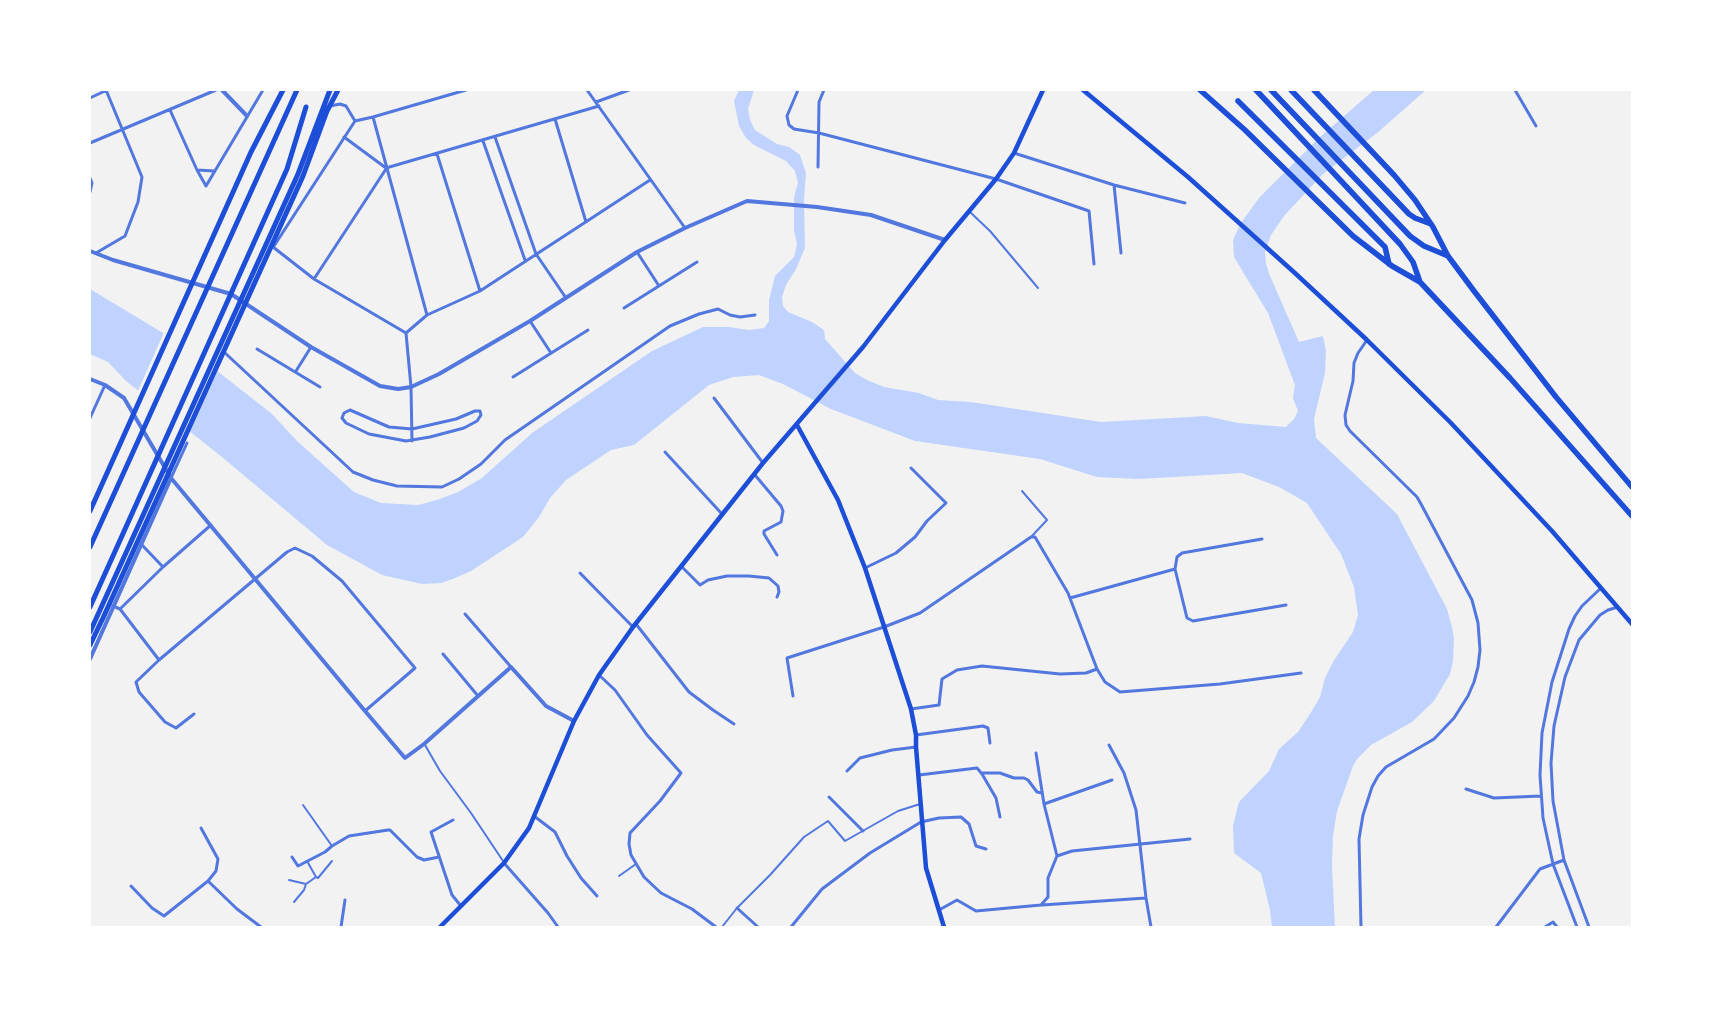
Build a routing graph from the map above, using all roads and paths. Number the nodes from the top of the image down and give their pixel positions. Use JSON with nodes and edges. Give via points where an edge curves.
{"nodes":[{"id":1,"x":106,"y":90,"type":"edge"},
{"id":2,"x":216,"y":90,"type":"edge"},
{"id":3,"x":222,"y":90,"type":"edge"},
{"id":4,"x":262,"y":90,"type":"edge"},
{"id":5,"x":283,"y":90,"type":"edge"},
{"id":6,"x":297,"y":90,"type":"edge"},
{"id":7,"x":330,"y":90,"type":"edge"},
{"id":8,"x":338,"y":90,"type":"edge"},
{"id":9,"x":466,"y":90,"type":"edge"},
{"id":10,"x":587,"y":90,"type":"edge"},
{"id":11,"x":629,"y":90,"type":"edge"},
{"id":12,"x":798,"y":90,"type":"edge"},
{"id":13,"x":824,"y":90,"type":"edge"},
{"id":14,"x":1043,"y":90,"type":"edge"},
{"id":15,"x":1083,"y":90,"type":"edge"},
{"id":16,"x":1200,"y":90,"type":"edge"},
{"id":17,"x":1256,"y":90,"type":"edge"},
{"id":18,"x":1271,"y":90,"type":"edge"},
{"id":19,"x":1291,"y":90,"type":"edge"},
{"id":20,"x":1314,"y":90,"type":"edge"},
{"id":21,"x":1516,"y":90,"type":"edge"},
{"id":22,"x":90,"y":98,"type":"edge"},
{"id":23,"x":596,"y":102,"type":"junction"},
{"id":24,"x":1238,"y":102,"type":"dead end"},
{"id":25,"x":330,"y":106,"type":"junction"},
{"id":26,"x":599,"y":106,"type":"junction"},
{"id":27,"x":306,"y":108,"type":"dead end"},
{"id":28,"x":170,"y":110,"type":"junction"},
{"id":29,"x":247,"y":116,"type":"junction"},
{"id":30,"x":373,"y":118,"type":"junction"},
{"id":31,"x":555,"y":119,"type":"junction"},
{"id":32,"x":355,"y":121,"type":"junction"},
{"id":33,"x":1536,"y":126,"type":"dead end"},
{"id":34,"x":121,"y":129,"type":"junction"},
{"id":35,"x":819,"y":133,"type":"junction"},
{"id":36,"x":344,"y":137,"type":"junction"},
{"id":37,"x":495,"y":137,"type":"junction"},
{"id":38,"x":483,"y":141,"type":"junction"},
{"id":39,"x":90,"y":143,"type":"edge"},
{"id":40,"x":1014,"y":153,"type":"junction"},
{"id":41,"x":437,"y":154,"type":"junction"},
{"id":42,"x":818,"y":167,"type":"dead end"},
{"id":43,"x":386,"y":168,"type":"junction"},
{"id":44,"x":197,"y":170,"type":"junction"},
{"id":45,"x":214,"y":171,"type":"junction"},
{"id":46,"x":300,"y":175,"type":"junction"},
{"id":47,"x":90,"y":178,"type":"edge"},
{"id":48,"x":996,"y":179,"type":"junction"},
{"id":49,"x":650,"y":180,"type":"junction"},
{"id":50,"x":1114,"y":185,"type":"junction"},
{"id":51,"x":90,"y":192,"type":"edge"},
{"id":52,"x":1185,"y":203,"type":"dead end"},
{"id":53,"x":968,"y":211,"type":"junction"},
{"id":54,"x":586,"y":222,"type":"junction"},
{"id":55,"x":1431,"y":224,"type":"junction"},
{"id":56,"x":685,"y":228,"type":"junction"},
{"id":57,"x":945,"y":240,"type":"junction"},
{"id":58,"x":273,"y":247,"type":"junction"},
{"id":59,"x":90,"y":251,"type":"edge"},
{"id":60,"x":637,"y":252,"type":"junction"},
{"id":61,"x":96,"y":253,"type":"junction"},
{"id":62,"x":1121,"y":253,"type":"dead end"},
{"id":63,"x":536,"y":254,"type":"junction"},
{"id":64,"x":1448,"y":256,"type":"junction"},
{"id":65,"x":525,"y":260,"type":"junction"},
{"id":66,"x":697,"y":262,"type":"dead end"},
{"id":67,"x":1094,"y":264,"type":"dead end"},
{"id":68,"x":1389,"y":264,"type":"junction"},
{"id":69,"x":314,"y":279,"type":"junction"},
{"id":70,"x":1420,"y":282,"type":"junction"},
{"id":71,"x":659,"y":286,"type":"junction"},
{"id":72,"x":1038,"y":288,"type":"dead end"},
{"id":73,"x":480,"y":290,"type":"junction"},
{"id":74,"x":566,"y":298,"type":"junction"},
{"id":75,"x":245,"y":305,"type":"junction"},
{"id":76,"x":624,"y":308,"type":"dead end"},
{"id":77,"x":428,"y":315,"type":"junction"},
{"id":78,"x":755,"y":315,"type":"dead end"},
{"id":79,"x":530,"y":321,"type":"junction"},
{"id":80,"x":588,"y":330,"type":"dead end"},
{"id":81,"x":406,"y":333,"type":"junction"},
{"id":82,"x":1367,"y":340,"type":"junction"},
{"id":83,"x":311,"y":347,"type":"junction"},
{"id":84,"x":257,"y":349,"type":"dead end"},
{"id":85,"x":552,"y":353,"type":"junction"},
{"id":86,"x":296,"y":371,"type":"junction"},
{"id":87,"x":514,"y":377,"type":"dead end"},
{"id":88,"x":90,"y":378,"type":"edge"},
{"id":89,"x":105,"y":385,"type":"junction"},
{"id":90,"x":320,"y":386,"type":"dead end"},
{"id":91,"x":411,"y":387,"type":"junction"},
{"id":92,"x":714,"y":398,"type":"dead end"},
{"id":93,"x":90,"y":418,"type":"edge"},
{"id":94,"x":797,"y":425,"type":"junction"},
{"id":95,"x":412,"y":429,"type":"junction"},
{"id":96,"x":412,"y":441,"type":"junction"},
{"id":97,"x":187,"y":443,"type":"dead end"},
{"id":98,"x":665,"y":452,"type":"dead end"},
{"id":99,"x":763,"y":463,"type":"junction"},
{"id":100,"x":912,"y":468,"type":"dead end"},
{"id":101,"x":755,"y":474,"type":"junction"},
{"id":102,"x":171,"y":478,"type":"junction"},
{"id":103,"x":1632,"y":487,"type":"edge"},
{"id":104,"x":1022,"y":491,"type":"dead end"},
{"id":105,"x":90,"y":511,"type":"edge"},
{"id":106,"x":723,"y":515,"type":"junction"},
{"id":107,"x":1632,"y":516,"type":"edge"},
{"id":108,"x":211,"y":525,"type":"junction"},
{"id":109,"x":1031,"y":537,"type":"junction"},
{"id":110,"x":1262,"y":539,"type":"dead end"},
{"id":111,"x":142,"y":546,"type":"junction"},
{"id":112,"x":90,"y":547,"type":"edge"},
{"id":113,"x":777,"y":555,"type":"dead end"},
{"id":114,"x":681,"y":566,"type":"junction"},
{"id":115,"x":163,"y":567,"type":"junction"},
{"id":116,"x":865,"y":568,"type":"junction"},
{"id":117,"x":1175,"y":569,"type":"junction"},
{"id":118,"x":580,"y":573,"type":"dead end"},
{"id":119,"x":255,"y":580,"type":"junction"},
{"id":120,"x":1601,"y":588,"type":"junction"},
{"id":121,"x":778,"y":597,"type":"dead end"},
{"id":122,"x":1070,"y":598,"type":"junction"},
{"id":123,"x":1286,"y":605,"type":"dead end"},
{"id":124,"x":113,"y":606,"type":"junction"},
{"id":125,"x":90,"y":607,"type":"edge"},
{"id":126,"x":1618,"y":608,"type":"junction"},
{"id":127,"x":120,"y":609,"type":"junction"},
{"id":128,"x":465,"y":614,"type":"dead end"},
{"id":129,"x":101,"y":617,"type":"junction"},
{"id":130,"x":1632,"y":624,"type":"edge"},
{"id":131,"x":634,"y":626,"type":"junction"},
{"id":132,"x":884,"y":627,"type":"junction"},
{"id":133,"x":90,"y":632,"type":"edge"},
{"id":134,"x":90,"y":645,"type":"edge"},
{"id":135,"x":443,"y":654,"type":"dead end"},
{"id":136,"x":90,"y":659,"type":"edge"},
{"id":137,"x":159,"y":660,"type":"junction"},
{"id":138,"x":511,"y":668,"type":"junction"},
{"id":139,"x":1097,"y":669,"type":"junction"},
{"id":140,"x":1301,"y":673,"type":"dead end"},
{"id":141,"x":599,"y":675,"type":"junction"},
{"id":142,"x":478,"y":696,"type":"junction"},
{"id":143,"x":793,"y":696,"type":"dead end"},
{"id":144,"x":912,"y":710,"type":"junction"},
{"id":145,"x":365,"y":711,"type":"junction"},
{"id":146,"x":194,"y":714,"type":"dead end"},
{"id":147,"x":574,"y":721,"type":"junction"},
{"id":148,"x":734,"y":724,"type":"dead end"},
{"id":149,"x":916,"y":734,"type":"junction"},
{"id":150,"x":990,"y":743,"type":"dead end"},
{"id":151,"x":424,"y":744,"type":"junction"},
{"id":152,"x":1109,"y":745,"type":"dead end"},
{"id":153,"x":916,"y":747,"type":"junction"},
{"id":154,"x":1036,"y":752,"type":"dead end"},
{"id":155,"x":847,"y":771,"type":"dead end"},
{"id":156,"x":981,"y":773,"type":"junction"},
{"id":157,"x":919,"y":775,"type":"junction"},
{"id":158,"x":1112,"y":780,"type":"dead end"},
{"id":159,"x":1466,"y":789,"type":"dead end"},
{"id":160,"x":1042,"y":794,"type":"junction"},
{"id":161,"x":1542,"y":796,"type":"junction"},
{"id":162,"x":829,"y":797,"type":"dead end"},
{"id":163,"x":920,"y":804,"type":"junction"},
{"id":164,"x":1044,"y":804,"type":"junction"},
{"id":165,"x":303,"y":805,"type":"dead end"},
{"id":166,"x":534,"y":816,"type":"junction"},
{"id":167,"x":1000,"y":818,"type":"dead end"},
{"id":168,"x":453,"y":820,"type":"dead end"},
{"id":169,"x":922,"y":822,"type":"junction"},
{"id":170,"x":201,"y":828,"type":"dead end"},
{"id":171,"x":862,"y":831,"type":"junction"},
{"id":172,"x":1190,"y":839,"type":"dead end"},
{"id":173,"x":1140,"y":845,"type":"junction"},
{"id":174,"x":332,"y":846,"type":"junction"},
{"id":175,"x":986,"y":849,"type":"dead end"},
{"id":176,"x":1057,"y":856,"type":"junction"},
{"id":177,"x":439,"y":857,"type":"junction"},
{"id":178,"x":292,"y":858,"type":"dead end"},
{"id":179,"x":1564,"y":860,"type":"junction"},
{"id":180,"x":307,"y":861,"type":"junction"},
{"id":181,"x":332,"y":861,"type":"dead end"},
{"id":182,"x":504,"y":863,"type":"junction"},
{"id":183,"x":636,"y":864,"type":"junction"},
{"id":184,"x":1553,"y":864,"type":"junction"},
{"id":185,"x":619,"y":876,"type":"dead end"},
{"id":186,"x":316,"y":877,"type":"junction"},
{"id":187,"x":289,"y":880,"type":"dead end"},
{"id":188,"x":208,"y":881,"type":"junction"},
{"id":189,"x":306,"y":884,"type":"junction"},
{"id":190,"x":131,"y":886,"type":"dead end"},
{"id":191,"x":596,"y":896,"type":"dead end"},
{"id":192,"x":1146,"y":898,"type":"junction"},
{"id":193,"x":345,"y":900,"type":"dead end"},
{"id":194,"x":294,"y":902,"type":"dead end"},
{"id":195,"x":1041,"y":905,"type":"junction"},
{"id":196,"x":461,"y":906,"type":"junction"},
{"id":197,"x":737,"y":908,"type":"junction"},
{"id":198,"x":939,"y":910,"type":"junction"},
{"id":199,"x":261,"y":927,"type":"edge"},
{"id":200,"x":341,"y":927,"type":"edge"},
{"id":201,"x":440,"y":927,"type":"edge"},
{"id":202,"x":558,"y":927,"type":"edge"},
{"id":203,"x":716,"y":927,"type":"edge"},
{"id":204,"x":722,"y":927,"type":"edge"},
{"id":205,"x":758,"y":927,"type":"edge"},
{"id":206,"x":791,"y":927,"type":"edge"},
{"id":207,"x":944,"y":927,"type":"edge"},
{"id":208,"x":1151,"y":927,"type":"edge"},
{"id":209,"x":1361,"y":927,"type":"edge"},
{"id":210,"x":1496,"y":927,"type":"edge"},
{"id":211,"x":1545,"y":927,"type":"edge"},
{"id":212,"x":1557,"y":927,"type":"edge"},
{"id":213,"x":1577,"y":927,"type":"edge"},
{"id":214,"x":1589,"y":927,"type":"edge"}],
"edges":[{"from":1,"to":22,"type":"street"},
{"from":1,"to":34,"type":"street"},
{"from":2,"to":28,"type":"street"},
{"from":3,"to":29,"type":"street"},
{"from":4,"to":29,"type":"street"},
{"from":5,"to":105,"type":"main road","via":[[251,152]]},
{"from":6,"to":112,"type":"main road"},
{"from":7,"to":46,"type":"main road"},
{"from":8,"to":25,"type":"main road"},
{"from":9,"to":30,"type":"street"},
{"from":10,"to":23,"type":"street"},
{"from":11,"to":23,"type":"street"},
{"from":12,"to":35,"type":"street","via":[[787,116],[789,125],[794,129]]},
{"from":13,"to":35,"type":"street","via":[[819,102]]},
{"from":14,"to":40,"type":"main road"},
{"from":15,"to":82,"type":"main road","via":[[1188,177]]},
{"from":16,"to":68,"type":"highway","via":[[1353,236]]},
{"from":17,"to":70,"type":"highway","via":[[1405,250]]},
{"from":18,"to":64,"type":"highway","via":[[1410,236]]},
{"from":19,"to":55,"type":"highway","via":[[1411,216]]},
{"from":20,"to":55,"type":"highway","via":[[1415,200]]},
{"from":21,"to":33,"type":"street"},
{"from":23,"to":26,"type":"street"},
{"from":24,"to":68,"type":"highway","via":[[1385,247]]},
{"from":25,"to":32,"type":"street","via":[[346,106]]},
{"from":25,"to":46,"type":"main road"},
{"from":26,"to":31,"type":"street"},
{"from":26,"to":49,"type":"street"},
{"from":27,"to":125,"type":"main road","via":[[287,169]]},
{"from":28,"to":34,"type":"street"},
{"from":28,"to":44,"type":"street"},
{"from":29,"to":45,"type":"street"},
{"from":30,"to":32,"type":"street"},
{"from":30,"to":43,"type":"street"},
{"from":31,"to":37,"type":"street"},
{"from":31,"to":54,"type":"street"},
{"from":32,"to":36,"type":"street"},
{"from":34,"to":39,"type":"street"},
{"from":34,"to":61,"type":"street","via":[[142,177],[141,190],[125,236]]},
{"from":35,"to":42,"type":"street"},
{"from":35,"to":48,"type":"street"},
{"from":36,"to":43,"type":"street"},
{"from":36,"to":58,"type":"street"},
{"from":37,"to":38,"type":"street"},
{"from":37,"to":63,"type":"street"},
{"from":38,"to":41,"type":"street"},
{"from":38,"to":65,"type":"street"},
{"from":40,"to":48,"type":"main road"},
{"from":40,"to":50,"type":"street"},
{"from":41,"to":43,"type":"street"},
{"from":41,"to":73,"type":"street"},
{"from":43,"to":69,"type":"street"},
{"from":43,"to":77,"type":"street"},
{"from":44,"to":45,"type":"street"},
{"from":44,"to":45,"type":"street","via":[[206,186]]},
{"from":46,"to":129,"type":"main road"},
{"from":47,"to":51,"type":"street"},
{"from":48,"to":53,"type":"main road"},
{"from":48,"to":67,"type":"street","via":[[1088,210]]},
{"from":49,"to":54,"type":"street"},
{"from":49,"to":56,"type":"street"},
{"from":50,"to":52,"type":"street"},
{"from":50,"to":62,"type":"street"},
{"from":53,"to":57,"type":"main road"},
{"from":53,"to":72,"type":"lane","via":[[990,231]]},
{"from":54,"to":63,"type":"street"},
{"from":55,"to":64,"type":"highway"},
{"from":56,"to":57,"type":"street","via":[[748,201],[871,215]]},
{"from":56,"to":60,"type":"street"},
{"from":57,"to":94,"type":"main road","via":[[863,347]]},
{"from":58,"to":69,"type":"street"},
{"from":58,"to":75,"type":"street"},
{"from":59,"to":61,"type":"street"},
{"from":60,"to":71,"type":"street"},
{"from":60,"to":74,"type":"street"},
{"from":61,"to":75,"type":"street","via":[[231,294]]},
{"from":63,"to":65,"type":"street"},
{"from":63,"to":74,"type":"street"},
{"from":64,"to":103,"type":"highway","via":[[1556,397]]},
{"from":65,"to":73,"type":"street"},
{"from":66,"to":71,"type":"street"},
{"from":68,"to":70,"type":"highway"},
{"from":69,"to":81,"type":"street"},
{"from":70,"to":107,"type":"highway"},
{"from":71,"to":76,"type":"street"},
{"from":73,"to":77,"type":"street"},
{"from":74,"to":79,"type":"street"},
{"from":75,"to":78,"type":"street","via":[[223,352],[353,472],[397,486],[418,488],[442,487],[459,479],[481,464],[505,440],[670,326],[718,309],[740,317]]},
{"from":75,"to":83,"type":"street"},
{"from":77,"to":81,"type":"street"},
{"from":79,"to":85,"type":"street"},
{"from":79,"to":91,"type":"street"},
{"from":80,"to":85,"type":"street"},
{"from":81,"to":91,"type":"street"},
{"from":82,"to":120,"type":"main road","via":[[1451,423]]},
{"from":82,"to":209,"type":"street","via":[[1354,363],[1346,425],[1422,504],[1469,593],[1478,623],[1480,650],[1474,682],[1459,711],[1434,739],[1386,767],[1372,787],[1359,839]]},
{"from":83,"to":86,"type":"street"},
{"from":83,"to":91,"type":"street","via":[[380,386]]},
{"from":84,"to":86,"type":"street"},
{"from":85,"to":87,"type":"street"},
{"from":86,"to":90,"type":"street"},
{"from":88,"to":89,"type":"street"},
{"from":89,"to":93,"type":"street"},
{"from":89,"to":102,"type":"street","via":[[124,398]]},
{"from":91,"to":95,"type":"street"},
{"from":92,"to":99,"type":"street"},
{"from":94,"to":99,"type":"main road"},
{"from":94,"to":116,"type":"main road","via":[[838,500]]},
{"from":95,"to":96,"type":"street"},
{"from":95,"to":96,"type":"street","via":[[475,411],[480,411],[481,415],[464,428]]},
{"from":95,"to":96,"type":"street","via":[[389,427],[350,410],[342,418],[369,434]]},
{"from":97,"to":102,"type":"street"},
{"from":98,"to":106,"type":"street"},
{"from":99,"to":101,"type":"main road"},
{"from":100,"to":116,"type":"street","via":[[946,503],[896,553]]},
{"from":101,"to":106,"type":"main road"},
{"from":101,"to":113,"type":"street","via":[[783,511],[781,522],[764,531]]},
{"from":102,"to":108,"type":"street"},
{"from":102,"to":111,"type":"street"},
{"from":104,"to":109,"type":"lane","via":[[1047,520]]},
{"from":106,"to":114,"type":"main road"},
{"from":108,"to":115,"type":"street"},
{"from":108,"to":119,"type":"street"},
{"from":109,"to":122,"type":"street","via":[[1035,537]]},
{"from":109,"to":132,"type":"street","via":[[920,613]]},
{"from":110,"to":117,"type":"street","via":[[1182,552],[1177,557]]},
{"from":111,"to":115,"type":"street"},
{"from":111,"to":124,"type":"street"},
{"from":114,"to":121,"type":"street","via":[[700,585],[728,576],[769,578],[778,586]]},
{"from":114,"to":131,"type":"main road"},
{"from":115,"to":127,"type":"street"},
{"from":116,"to":132,"type":"main road"},
{"from":117,"to":122,"type":"street"},
{"from":117,"to":123,"type":"street","via":[[1187,618],[1193,621]]},
{"from":118,"to":131,"type":"street"},
{"from":119,"to":137,"type":"street"},
{"from":119,"to":145,"type":"street"},
{"from":119,"to":145,"type":"street","via":[[295,548],[321,562],[342,581],[415,668]]},
{"from":120,"to":126,"type":"main road"},
{"from":120,"to":161,"type":"street","via":[[1575,616],[1552,682],[1542,733]]},
{"from":122,"to":139,"type":"street"},
{"from":124,"to":127,"type":"street"},
{"from":124,"to":136,"type":"street"},
{"from":126,"to":130,"type":"main road"},
{"from":126,"to":179,"type":"street","via":[[1600,615],[1579,640],[1565,677],[1554,726],[1551,763]]},
{"from":127,"to":137,"type":"street"},
{"from":128,"to":138,"type":"street"},
{"from":129,"to":133,"type":"main road"},
{"from":129,"to":134,"type":"main road"},
{"from":131,"to":141,"type":"main road"},
{"from":131,"to":148,"type":"street","via":[[689,692]]},
{"from":132,"to":143,"type":"street","via":[[787,658]]},
{"from":132,"to":144,"type":"main road"},
{"from":135,"to":142,"type":"street"},
{"from":137,"to":146,"type":"street","via":[[136,682],[139,692],[165,722],[176,728]]},
{"from":138,"to":142,"type":"street"},
{"from":138,"to":147,"type":"street","via":[[546,706]]},
{"from":139,"to":140,"type":"street","via":[[1105,682],[1120,692]]},
{"from":139,"to":144,"type":"street","via":[[1060,674],[982,666],[957,670],[942,679],[939,705]]},
{"from":141,"to":147,"type":"main road"},
{"from":141,"to":183,"type":"street","via":[[681,773],[630,833],[631,855]]},
{"from":142,"to":151,"type":"street"},
{"from":144,"to":149,"type":"main road"},
{"from":145,"to":151,"type":"street","via":[[405,758]]},
{"from":147,"to":166,"type":"main road"},
{"from":149,"to":150,"type":"street","via":[[983,726],[988,728]]},
{"from":149,"to":153,"type":"main road"},
{"from":151,"to":182,"type":"lane"},
{"from":152,"to":173,"type":"street","via":[[1124,774],[1136,810]]},
{"from":153,"to":155,"type":"street","via":[[860,758]]},
{"from":153,"to":157,"type":"main road"},
{"from":154,"to":160,"type":"street"},
{"from":156,"to":157,"type":"street","via":[[972,768]]},
{"from":156,"to":160,"type":"street","via":[[1024,778]]},
{"from":156,"to":167,"type":"street","via":[[996,798]]},
{"from":157,"to":163,"type":"main road"},
{"from":158,"to":164,"type":"street"},
{"from":159,"to":161,"type":"street","via":[[1494,798]]},
{"from":160,"to":164,"type":"street"},
{"from":161,"to":184,"type":"street","via":[[1543,818]]},
{"from":162,"to":171,"type":"street"},
{"from":163,"to":169,"type":"main road"},
{"from":163,"to":171,"type":"lane","via":[[898,811]]},
{"from":164,"to":176,"type":"street"},
{"from":165,"to":174,"type":"lane"},
{"from":166,"to":182,"type":"main road"},
{"from":166,"to":191,"type":"street","via":[[555,832],[581,878]]},
{"from":168,"to":177,"type":"street","via":[[431,832]]},
{"from":169,"to":175,"type":"street","via":[[962,817],[969,824],[976,846]]},
{"from":169,"to":198,"type":"main road","via":[[926,868]]},
{"from":169,"to":206,"type":"street","via":[[870,852],[822,889]]},
{"from":170,"to":188,"type":"street","via":[[218,859],[216,871]]},
{"from":171,"to":197,"type":"lane","via":[[845,840],[828,821],[804,837]]},
{"from":172,"to":173,"type":"street"},
{"from":173,"to":176,"type":"street","via":[[1072,851]]},
{"from":173,"to":192,"type":"street"},
{"from":174,"to":177,"type":"street","via":[[348,836],[390,830],[417,858]]},
{"from":174,"to":180,"type":"street"},
{"from":176,"to":195,"type":"street","via":[[1048,878],[1048,897]]},
{"from":177,"to":196,"type":"street","via":[[452,895]]},
{"from":178,"to":180,"type":"street","via":[[298,866]]},
{"from":179,"to":184,"type":"street"},
{"from":179,"to":214,"type":"street"},
{"from":180,"to":186,"type":"lane"},
{"from":181,"to":186,"type":"lane"},
{"from":182,"to":196,"type":"main road"},
{"from":182,"to":202,"type":"street"},
{"from":183,"to":185,"type":"lane"},
{"from":183,"to":203,"type":"street","via":[[661,893],[692,909]]},
{"from":184,"to":210,"type":"street","via":[[1540,869]]},
{"from":184,"to":213,"type":"street"},
{"from":186,"to":189,"type":"lane"},
{"from":187,"to":189,"type":"lane"},
{"from":188,"to":190,"type":"street","via":[[164,916]]},
{"from":188,"to":199,"type":"street","via":[[236,909]]},
{"from":189,"to":194,"type":"lane"},
{"from":192,"to":195,"type":"street"},
{"from":192,"to":208,"type":"street"},
{"from":193,"to":200,"type":"street"},
{"from":195,"to":198,"type":"street","via":[[976,911],[957,900]]},
{"from":196,"to":201,"type":"main road"},
{"from":197,"to":204,"type":"lane"},
{"from":197,"to":205,"type":"street"},
{"from":198,"to":207,"type":"main road"},
{"from":211,"to":212,"type":"street","via":[[1553,922]]}]}
